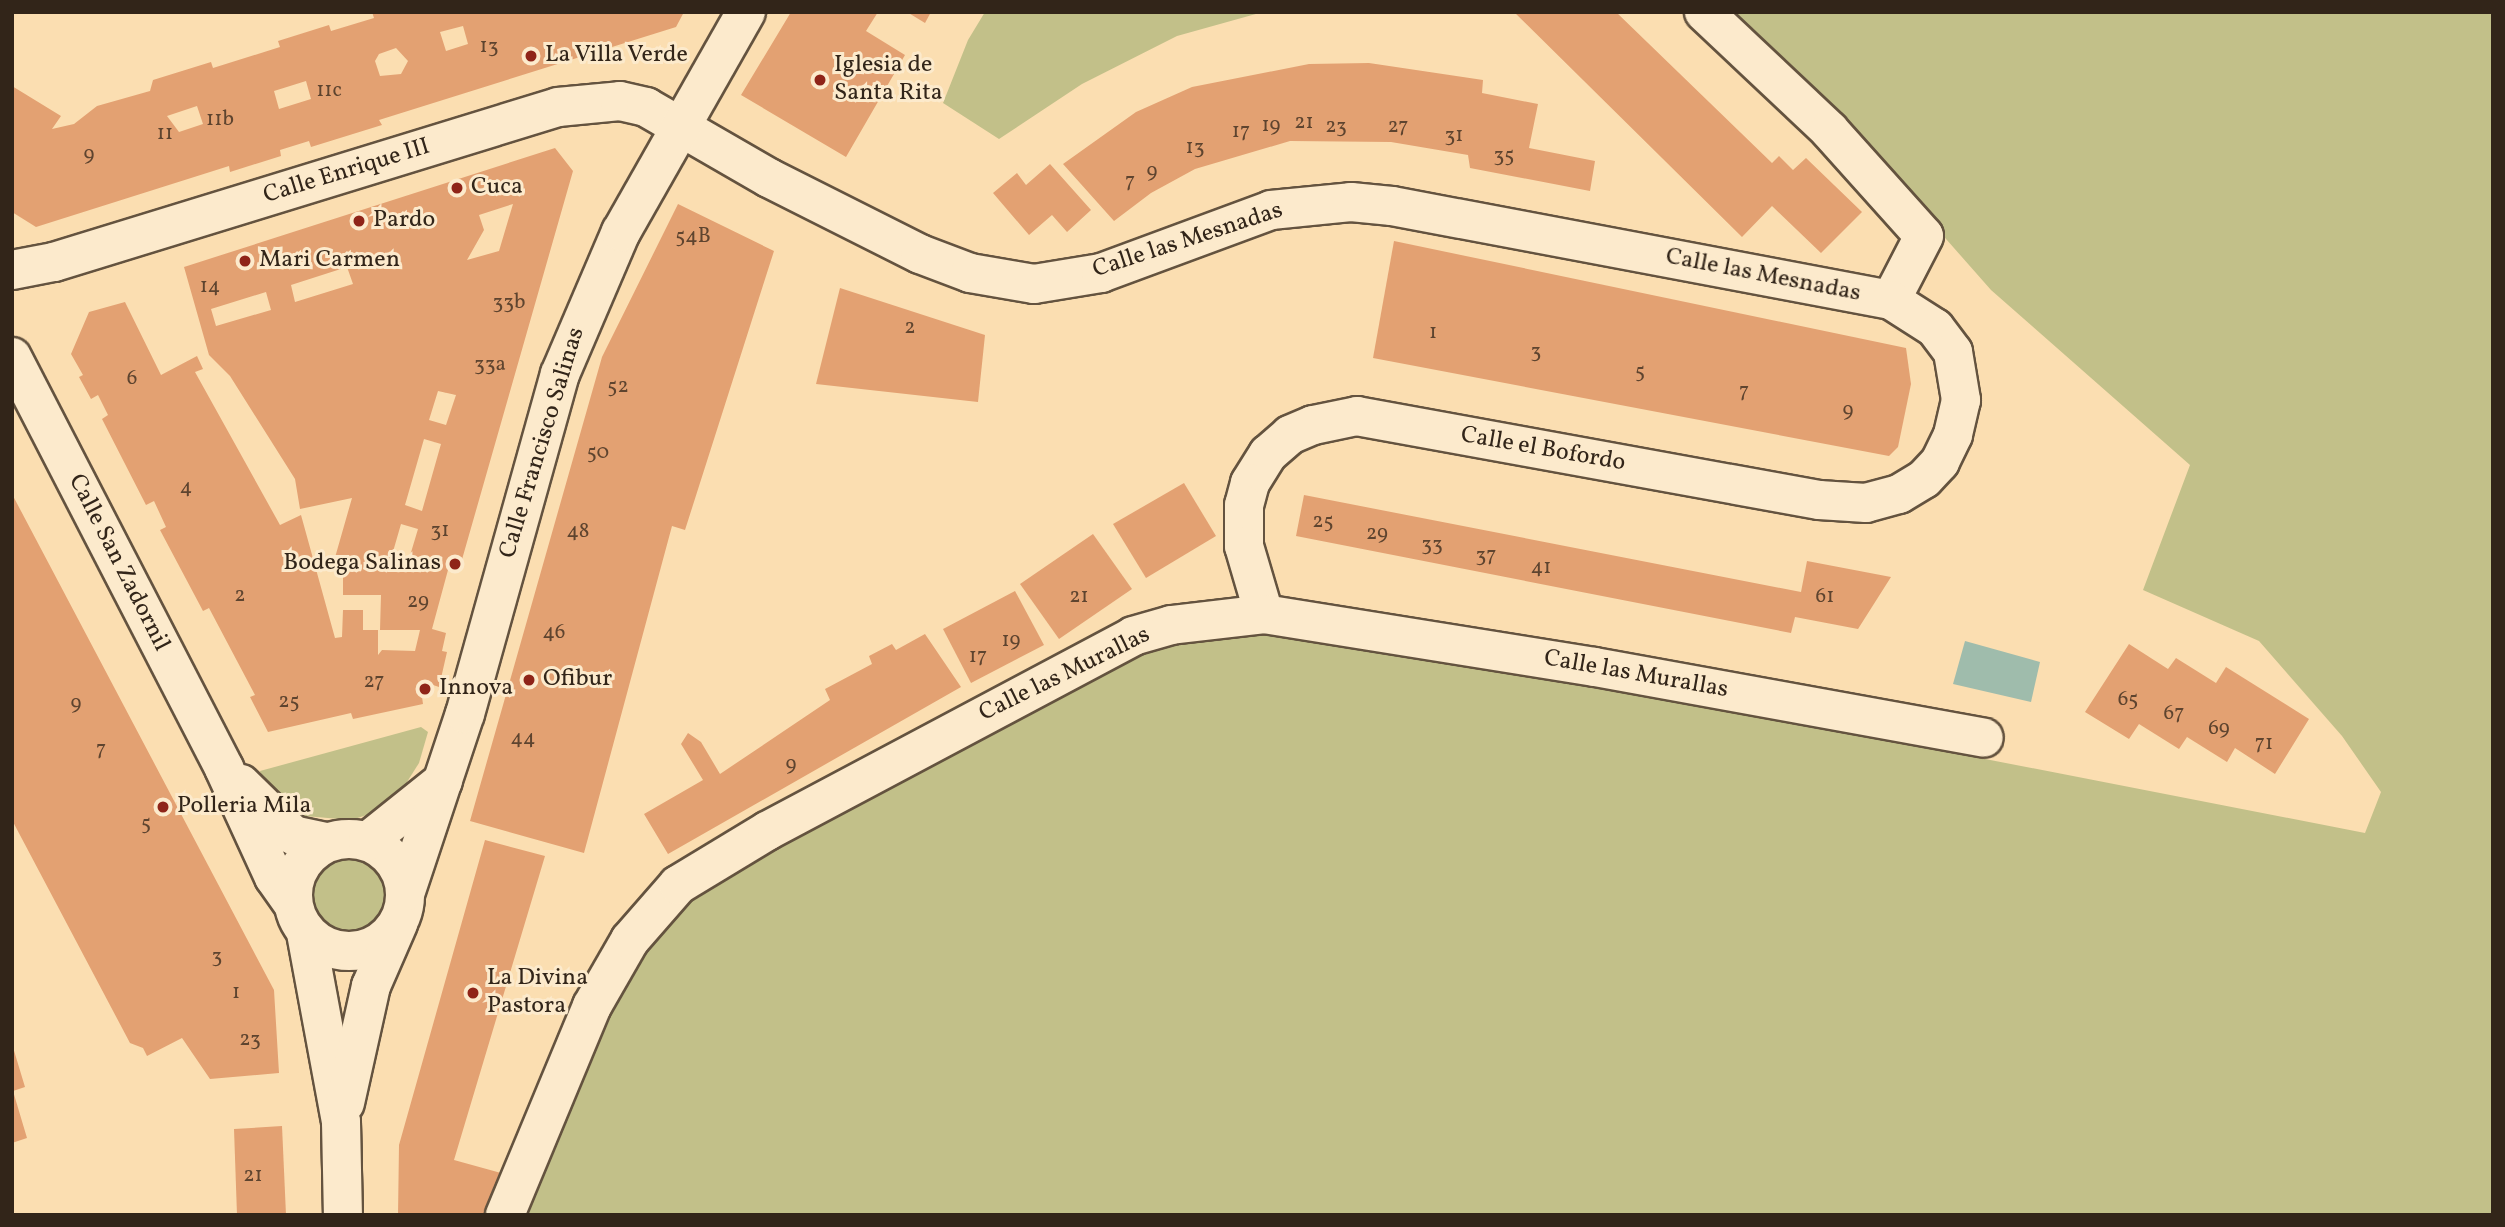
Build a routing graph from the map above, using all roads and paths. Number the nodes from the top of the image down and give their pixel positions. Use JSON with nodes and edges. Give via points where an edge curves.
{"nodes":[{"id":1,"x":1704,"y":12,"type":"edge"},
{"id":2,"x":745,"y":13,"type":"edge"},
{"id":3,"x":680,"y":128,"type":"junction"},
{"id":4,"x":12,"y":270,"type":"edge"},
{"id":5,"x":1891,"y":300,"type":"junction"},
{"id":6,"x":12,"y":357,"type":"edge"},
{"id":7,"x":1956,"y":423,"type":"joint"},
{"id":8,"x":1264,"y":614,"type":"junction"},
{"id":9,"x":1984,"y":738,"type":"dead end"},
{"id":10,"x":224,"y":768,"type":"junction"},
{"id":11,"x":443,"y":781,"type":"junction"},
{"id":12,"x":368,"y":841,"type":"junction"},
{"id":13,"x":327,"y":842,"type":"junction"},
{"id":14,"x":402,"y":907,"type":"junction"},
{"id":15,"x":299,"y":918,"type":"junction"},
{"id":16,"x":341,"y":1122,"type":"junction"},
{"id":17,"x":343,"y":1215,"type":"edge"},
{"id":18,"x":505,"y":1215,"type":"edge"}],
"edges":[{"from":1,"to":5,"type":"street","name":"Calle las Mesnadas","via":[[1829,130],[1924,236]]},
{"from":2,"to":3,"type":"street","name":"Calle Francisco Salinas"},
{"from":3,"to":4,"type":"street","name":"Calle Enrique III","via":[[646,107],[620,101],[576,102],[54,262]]},
{"from":3,"to":5,"type":"street","name":"Calle las Mesnadas","via":[[920,254],[970,273],[1034,284],[1101,273],[1271,210],[1351,202]]},
{"from":3,"to":11,"type":"street","name":"Calle Francisco Salinas","via":[[621,232],[560,374]]},
{"from":5,"to":7,"type":"street","name":"Calle las Mesnadas","via":[[1935,328],[1953,352],[1961,400]]},
{"from":6,"to":10,"type":"street","name":"Calle San Zadornil"},
{"from":7,"to":8,"type":"street","name":"Calle el Bofordo","via":[[1940,462],[1924,479],[1899,494],[1867,503],[1819,500],[1357,416],[1333,418],[1290,435],[1268,454],[1250,483],[1244,505],[1244,546]]},
{"from":8,"to":9,"type":"street","name":"Calle las Murallas","via":[[1595,667]]},
{"from":8,"to":18,"type":"street","name":"Calle las Murallas","via":[[1171,625],[1133,636],[767,831],[678,885],[630,940],[592,1006]]},
{"from":10,"to":13,"type":"street","name":"Calle San Zadornil","via":[[293,835]]},
{"from":10,"to":15,"type":"street","name":"Calle San Zadornil","via":[[274,877]]},
{"from":11,"to":12,"type":"street"},
{"from":11,"to":14,"type":"street","name":"Calle Francisco Salinas"},
{"from":12,"to":13,"type":"street","via":[[347,838]]},
{"from":12,"to":14,"type":"street","via":[[394,860]]},
{"from":13,"to":15,"type":"street","via":[[299,868]]},
{"from":14,"to":15,"type":"street","via":[[376,945],[347,951],[332,949]]},
{"from":14,"to":16,"type":"street","name":"Calle Francisco Salinas","via":[[371,986]]},
{"from":15,"to":16,"type":"street","name":"Calle Francisco Salinas"},
{"from":16,"to":17,"type":"street","name":"Calle Francisco Salinas"}]}
